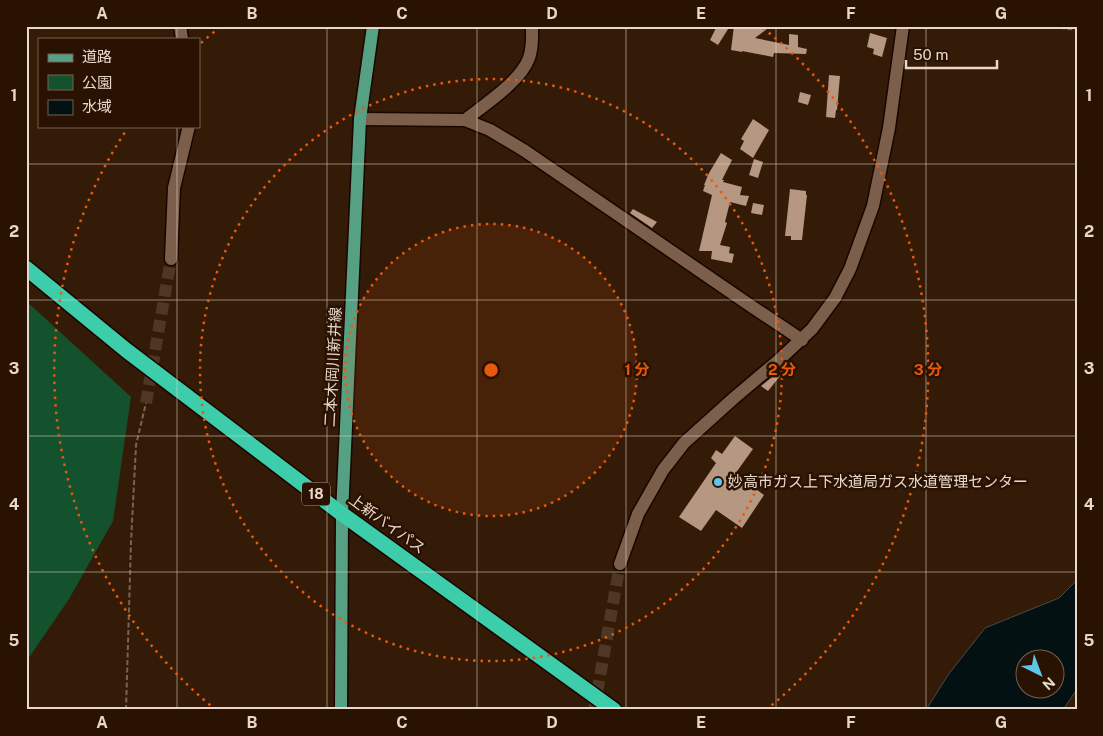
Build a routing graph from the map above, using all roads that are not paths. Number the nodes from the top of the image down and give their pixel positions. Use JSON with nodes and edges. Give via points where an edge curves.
{"nodes":[{"id":1,"x":374,"y":26,"type":"edge"},
{"id":2,"x":532,"y":26,"type":"edge"},
{"id":3,"x":904,"y":26,"type":"edge"},
{"id":4,"x":360,"y":118,"type":"junction"},
{"id":5,"x":465,"y":120,"type":"junction"},
{"id":6,"x":189,"y":128,"type":"edge"},
{"id":7,"x":171,"y":259,"type":"tunnel mouth"},
{"id":8,"x":26,"y":268,"type":"edge"},
{"id":9,"x":802,"y":340,"type":"junction"},
{"id":10,"x":342,"y":514,"type":"junction"},
{"id":11,"x":620,"y":564,"type":"tunnel mouth"},
{"id":12,"x":341,"y":710,"type":"edge"},
{"id":13,"x":614,"y":710,"type":"edge"}],
"edges":[{"from":1,"to":4,"type":"main road","name":"二本木岡川新井線"},
{"from":2,"to":5,"type":"street","via":[[529,60],[515,80]]},
{"from":3,"to":9,"type":"street","via":[[889,128],[873,206],[850,269],[835,298]]},
{"from":4,"to":5,"type":"street"},
{"from":4,"to":10,"type":"main road","name":"二本木岡川新井線"},
{"from":5,"to":9,"type":"street","via":[[490,130],[525,152]]},
{"from":6,"to":7,"type":"street","via":[[174,188]]},
{"from":8,"to":10,"type":"highway","name":"上新バイパス","number":"18","via":[[126,350]]},
{"from":9,"to":11,"type":"street","via":[[684,443],[662,470],[638,514]]},
{"from":10,"to":12,"type":"main road","name":"二本木岡川新井線"},
{"from":10,"to":13,"type":"highway","name":"上新バイパス","number":"18"}]}
